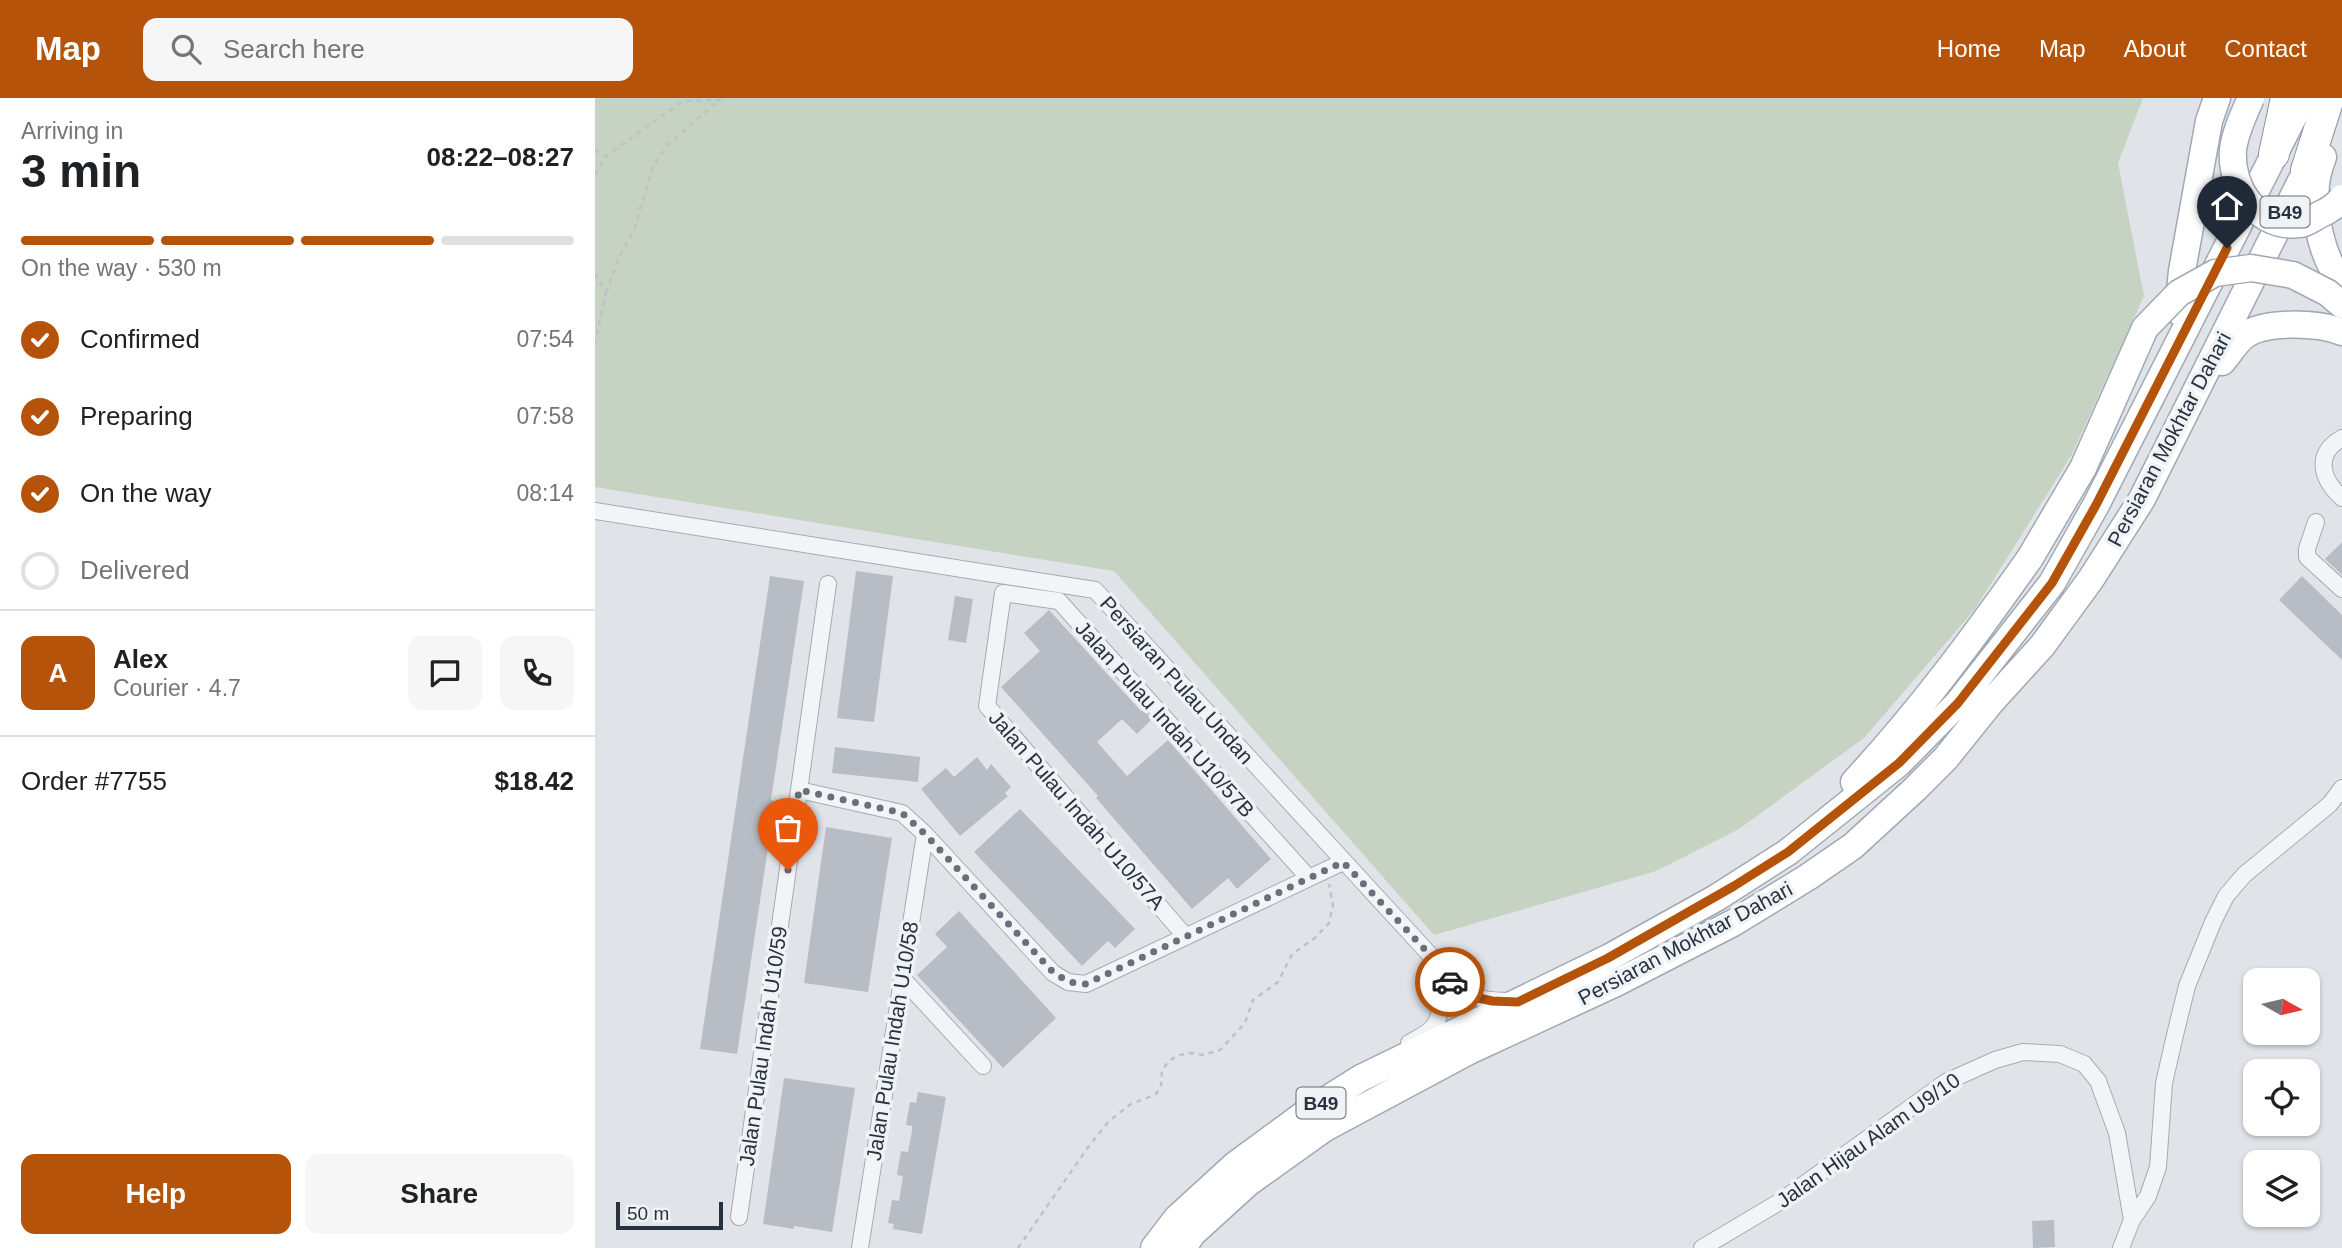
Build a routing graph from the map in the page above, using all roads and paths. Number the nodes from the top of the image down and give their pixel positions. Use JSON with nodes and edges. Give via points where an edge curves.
{"nodes":[{"id":1,"x":2217,"y":98,"type":"edge"},
{"id":2,"x":2251,"y":98,"type":"edge"},
{"id":3,"x":2286,"y":98,"type":"edge"},
{"id":4,"x":2303,"y":98,"type":"edge"},
{"id":5,"x":721,"y":99,"type":"edge"},
{"id":6,"x":2335,"y":105,"type":"edge"},
{"id":7,"x":595,"y":150,"type":"edge"},
{"id":8,"x":2274,"y":155,"type":"junction"},
{"id":9,"x":606,"y":156,"type":"junction"},
{"id":10,"x":2306,"y":170,"type":"joint"},
{"id":11,"x":595,"y":175,"type":"edge"},
{"id":12,"x":2342,"y":198,"type":"edge"},
{"id":13,"x":595,"y":274,"type":"edge"},
{"id":14,"x":2342,"y":284,"type":"edge"},
{"id":15,"x":606,"y":293,"type":"junction"},
{"id":16,"x":2342,"y":305,"type":"edge"},
{"id":17,"x":2342,"y":332,"type":"edge"},
{"id":18,"x":595,"y":343,"type":"edge"},
{"id":19,"x":2161,"y":381,"type":"junction"},
{"id":20,"x":2197,"y":391,"type":"junction"},
{"id":21,"x":2342,"y":438,"type":"edge"},
{"id":22,"x":2342,"y":498,"type":"edge"},
{"id":23,"x":595,"y":511,"type":"edge"},
{"id":24,"x":2316,"y":522,"type":"dead end"},
{"id":25,"x":828,"y":584,"type":"dead end"},
{"id":26,"x":2342,"y":589,"type":"edge"},
{"id":27,"x":1003,"y":593,"type":"joint"},
{"id":28,"x":2342,"y":788,"type":"edge"},
{"id":29,"x":799,"y":790,"type":"junction"},
{"id":30,"x":925,"y":834,"type":"junction"},
{"id":31,"x":1788,"y":852,"type":"junction"},
{"id":32,"x":1343,"y":862,"type":"junction"},
{"id":33,"x":1316,"y":875,"type":"junction"},
{"id":34,"x":1186,"y":937,"type":"junction"},
{"id":35,"x":1431,"y":956,"type":"junction"},
{"id":36,"x":902,"y":978,"type":"junction"},
{"id":37,"x":1518,"y":1002,"type":"junction"},
{"id":38,"x":983,"y":1066,"type":"dead end"},
{"id":39,"x":1361,"y":1078,"type":"junction"},
{"id":40,"x":739,"y":1217,"type":"dead end"},
{"id":41,"x":2132,"y":1220,"type":"junction"},
{"id":42,"x":860,"y":1248,"type":"edge"},
{"id":43,"x":1018,"y":1248,"type":"edge"},
{"id":44,"x":1154,"y":1248,"type":"edge"},
{"id":45,"x":1183,"y":1248,"type":"edge"},
{"id":46,"x":1702,"y":1248,"type":"edge"},
{"id":47,"x":2121,"y":1248,"type":"edge"}],
"edges":[{"from":1,"to":19,"type":"main road","number":"B49","via":[[2182,271],[2178,320]]},
{"from":2,"to":12,"type":"main road","bridge":true,"via":[[2233,150],[2244,198],[2257,212],[2278,223],[2302,224]]},
{"from":3,"to":8,"type":"highway"},
{"from":4,"to":8,"type":"main road","name":"Persiaran Mokhtar Dahari","number":"B49"},
{"from":5,"to":9,"type":"path","via":[[683,101]]},
{"from":5,"to":15,"type":"path","via":[[668,145],[653,166],[635,227]]},
{"from":6,"to":10,"type":"highway"},
{"from":6,"to":14,"type":"main road","via":[[2316,183],[2319,230],[2333,273]]},
{"from":7,"to":9,"type":"path"},
{"from":8,"to":19,"type":"main road","name":"Persiaran Mokhtar Dahari","number":"B49"},
{"from":9,"to":11,"type":"path"},
{"from":10,"to":20,"type":"main road","name":"Persiaran Mokhtar Dahari","number":"B49"},
{"from":13,"to":15,"type":"path"},
{"from":15,"to":18,"type":"path"},
{"from":16,"to":31,"type":"main road","bridge":true,"via":[[2293,275],[2252,268],[2215,274],[2179,293],[2145,328],[2083,468],[2030,558],[1966,648],[1877,757]]},
{"from":17,"to":20,"type":"main road","via":[[2301,324],[2244,335]]},
{"from":19,"to":31,"type":"main road","name":"Persiaran Mokhtar Dahari","number":"B49","via":[[2052,583],[1958,703],[1899,763]]},
{"from":20,"to":45,"type":"main road","name":"Persiaran Mokhtar Dahari","number":"B49","via":[[2142,499],[2042,646],[1946,758],[1853,846],[1733,923],[1469,1051],[1325,1128],[1248,1183],[1192,1234]]},
{"from":21,"to":22,"type":"street","via":[[2330,445],[2324,461],[2324,477]]},
{"from":23,"to":32,"type":"street","name":"Persiaran Pulau Undan","via":[[1095,590]]},
{"from":24,"to":26,"type":"street","via":[[2307,557]]},
{"from":25,"to":29,"type":"street","name":"Jalan Pulau Indah U10/59"},
{"from":27,"to":33,"type":"street","name":"Jalan Pulau Indah U10/57B","via":[[1059,601]]},
{"from":27,"to":34,"type":"street","name":"Jalan Pulau Indah U10/57A","via":[[987,706]]},
{"from":28,"to":41,"type":"street","via":[[2330,804],[2244,875],[2213,922],[2187,986],[2172,1047],[2164,1083],[2158,1167],[2148,1196]]},
{"from":29,"to":30,"type":"street","via":[[902,813]]},
{"from":29,"to":40,"type":"street","name":"Jalan Pulau Indah U10/59"},
{"from":30,"to":34,"type":"street","via":[[1053,972],[1069,982],[1086,984]]},
{"from":30,"to":36,"type":"street","name":"Jalan Pulau Indah U10/58"},
{"from":31,"to":37,"type":"main road","name":"Persiaran Mokhtar Dahari","number":"B49","via":[[1716,898]]},
{"from":32,"to":33,"type":"street"},
{"from":32,"to":35,"type":"street","name":"Persiaran Pulau Undan"},
{"from":33,"to":34,"type":"street"},
{"from":33,"to":43,"type":"path","via":[[1331,890],[1329,923],[1292,954],[1278,982],[1253,1000],[1245,1023],[1229,1043],[1203,1055],[1178,1055],[1162,1070],[1161,1087],[1155,1095],[1131,1104],[1109,1121]]},
{"from":35,"to":37,"type":"street","name":"Persiaran Pulau Undan","via":[[1466,995]]},
{"from":35,"to":39,"type":"street","via":[[1440,998],[1433,1027]]},
{"from":36,"to":38,"type":"street"},
{"from":36,"to":42,"type":"street","name":"Jalan Pulau Indah U10/58"},
{"from":37,"to":39,"type":"main road","name":"Persiaran Mokhtar Dahari","number":"B49"},
{"from":39,"to":44,"type":"main road","name":"Persiaran Mokhtar Dahari","number":"B49","via":[[1235,1165],[1177,1217]]},
{"from":41,"to":46,"type":"street","name":"Jalan Hijau Alam U9/10","via":[[2117,1133],[2098,1081],[2084,1064],[2060,1054],[2023,1052],[1946,1082],[1781,1201]]},
{"from":41,"to":47,"type":"street"}]}
